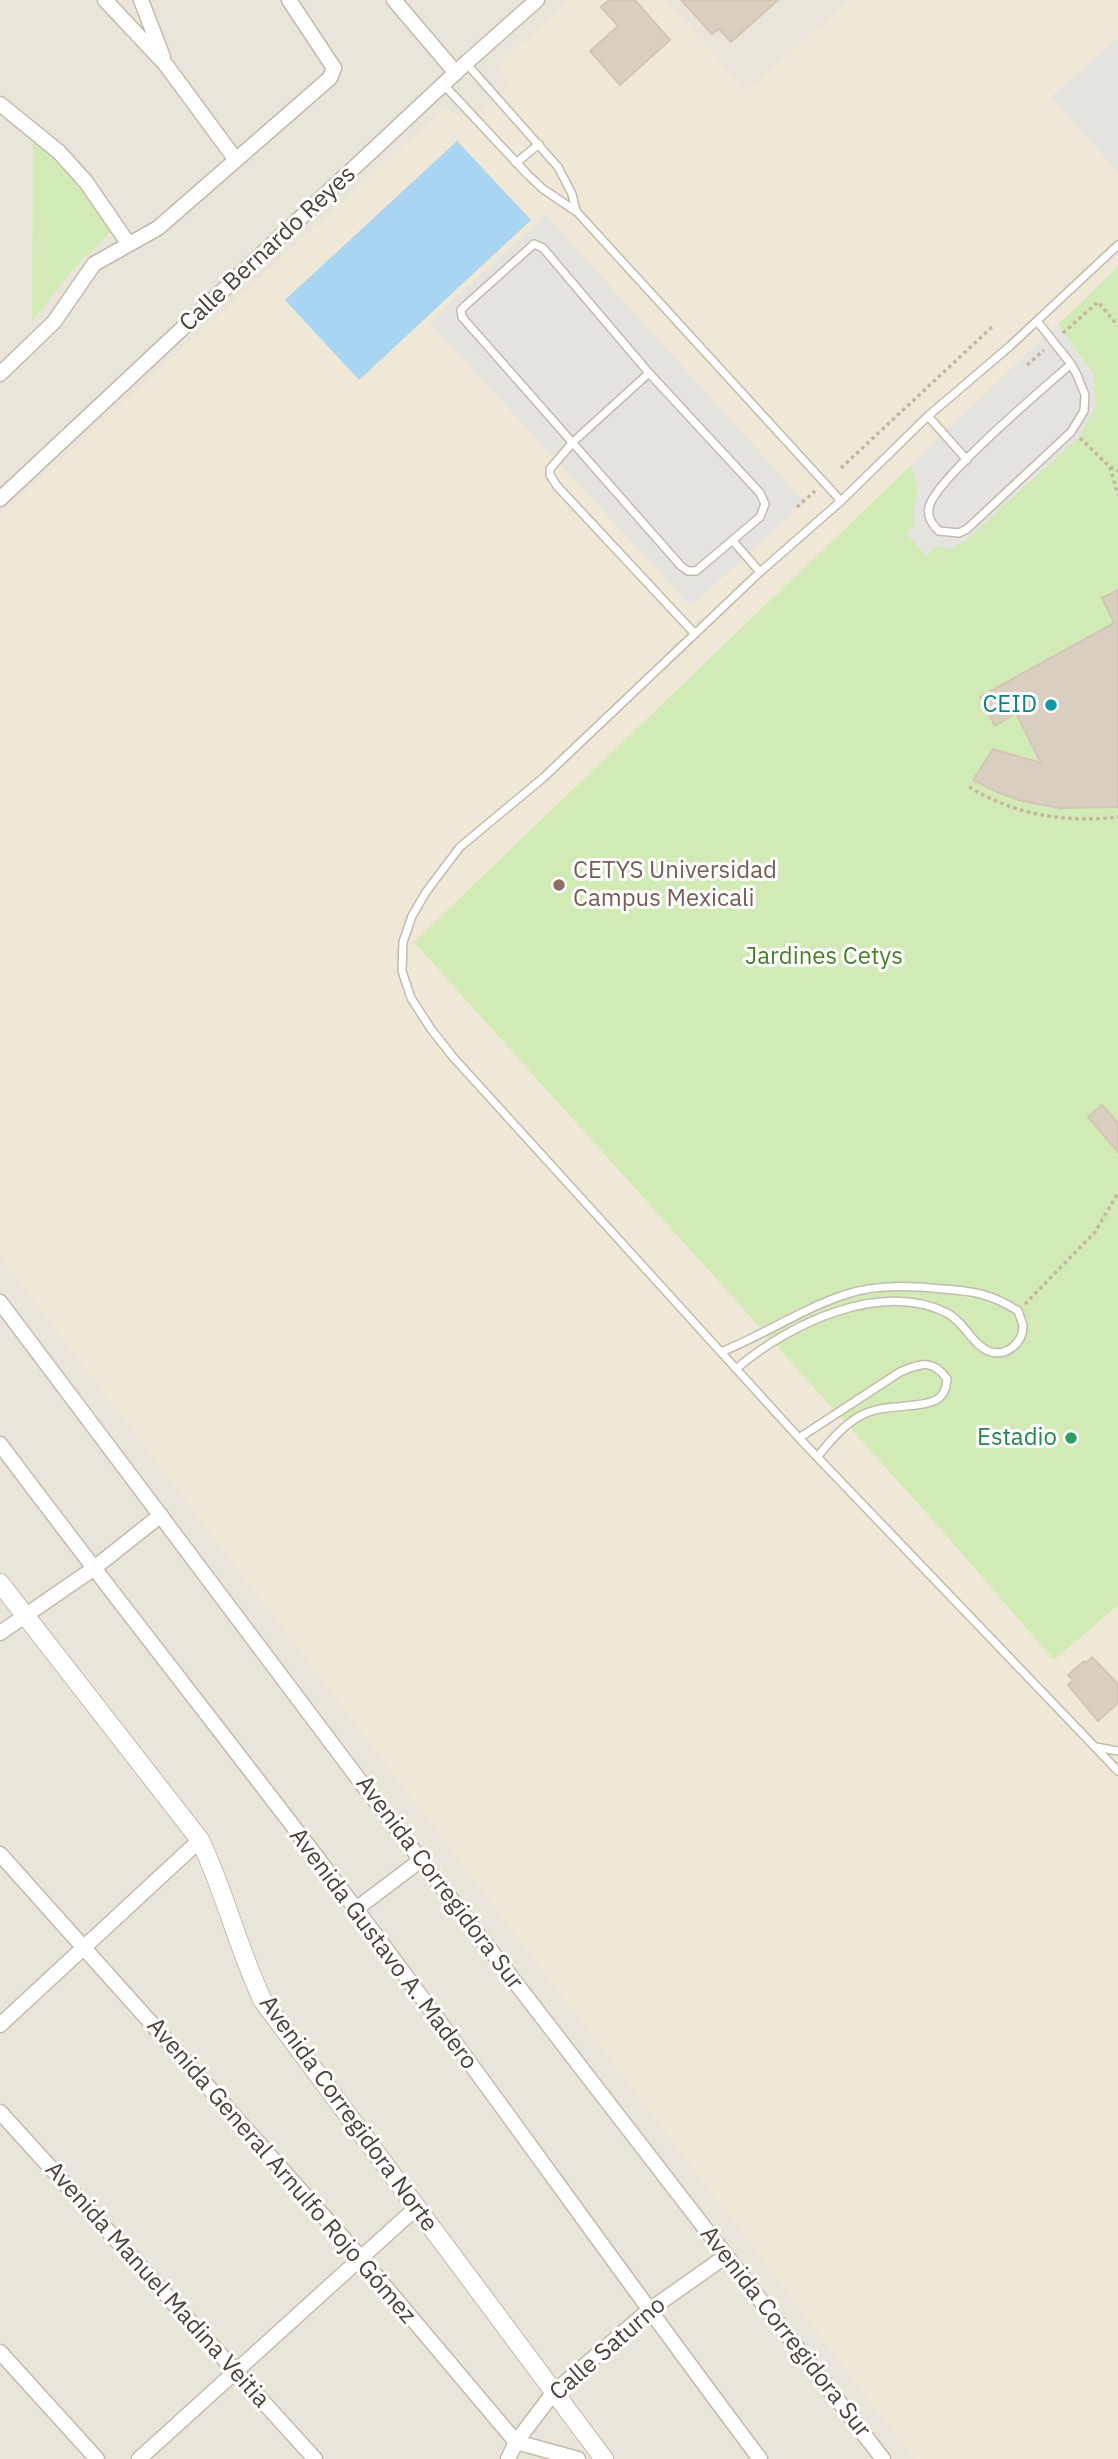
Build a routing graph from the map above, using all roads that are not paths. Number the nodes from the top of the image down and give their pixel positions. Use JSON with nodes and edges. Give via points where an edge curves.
{"nodes":[{"id":1,"x":105,"y":0,"type":"edge"},
{"id":2,"x":141,"y":0,"type":"edge"},
{"id":3,"x":289,"y":0,"type":"edge"},
{"id":4,"x":394,"y":0,"type":"edge"},
{"id":5,"x":537,"y":0,"type":"edge"},
{"id":6,"x":166,"y":65,"type":"junction"},
{"id":7,"x":461,"y":68,"type":"junction"},
{"id":8,"x":444,"y":85,"type":"junction"},
{"id":9,"x":0,"y":104,"type":"edge"},
{"id":10,"x":539,"y":144,"type":"junction"},
{"id":11,"x":236,"y":160,"type":"junction"},
{"id":12,"x":516,"y":163,"type":"junction"},
{"id":13,"x":577,"y":212,"type":"junction"},
{"id":14,"x":128,"y":243,"type":"junction"},
{"id":15,"x":1118,"y":245,"type":"edge"},
{"id":16,"x":1037,"y":321,"type":"junction"},
{"id":17,"x":1071,"y":364,"type":"junction"},
{"id":18,"x":649,"y":373,"type":"junction"},
{"id":19,"x":0,"y":374,"type":"edge"},
{"id":20,"x":928,"y":416,"type":"junction"},
{"id":21,"x":573,"y":442,"type":"junction"},
{"id":22,"x":967,"y":460,"type":"junction"},
{"id":23,"x":0,"y":499,"type":"edge"},
{"id":24,"x":841,"y":501,"type":"junction"},
{"id":25,"x":733,"y":541,"type":"junction"},
{"id":26,"x":760,"y":572,"type":"junction"},
{"id":27,"x":695,"y":634,"type":"junction"},
{"id":28,"x":0,"y":1302,"type":"edge"},
{"id":29,"x":721,"y":1352,"type":"junction"},
{"id":30,"x":737,"y":1368,"type":"junction"},
{"id":31,"x":799,"y":1438,"type":"junction"},
{"id":32,"x":0,"y":1444,"type":"edge"},
{"id":33,"x":817,"y":1457,"type":"junction"},
{"id":34,"x":161,"y":1516,"type":"junction"},
{"id":35,"x":93,"y":1569,"type":"junction"},
{"id":36,"x":0,"y":1583,"type":"edge"},
{"id":37,"x":25,"y":1615,"type":"junction"},
{"id":38,"x":1,"y":1630,"type":"edge"},
{"id":39,"x":1095,"y":1747,"type":"junction"},
{"id":40,"x":1118,"y":1752,"type":"edge"},
{"id":41,"x":1116,"y":1766,"type":"edge"},
{"id":42,"x":200,"y":1840,"type":"junction"},
{"id":43,"x":0,"y":1854,"type":"edge"},
{"id":44,"x":421,"y":1860,"type":"junction"},
{"id":45,"x":356,"y":1909,"type":"junction"},
{"id":46,"x":84,"y":1947,"type":"junction"},
{"id":47,"x":0,"y":2025,"type":"edge"},
{"id":48,"x":0,"y":2112,"type":"edge"},
{"id":49,"x":416,"y":2208,"type":"junction"},
{"id":50,"x":726,"y":2256,"type":"junction"},
{"id":51,"x":361,"y":2258,"type":"junction"},
{"id":52,"x":648,"y":2311,"type":"junction"},
{"id":53,"x":0,"y":2352,"type":"edge"},
{"id":54,"x":235,"y":2372,"type":"junction"},
{"id":55,"x":554,"y":2392,"type":"junction"},
{"id":56,"x":516,"y":2442,"type":"junction"},
{"id":57,"x":97,"y":2459,"type":"edge"},
{"id":58,"x":139,"y":2459,"type":"edge"},
{"id":59,"x":315,"y":2459,"type":"edge"},
{"id":60,"x":508,"y":2459,"type":"edge"},
{"id":61,"x":578,"y":2459,"type":"edge"},
{"id":62,"x":604,"y":2459,"type":"edge"},
{"id":63,"x":760,"y":2459,"type":"edge"},
{"id":64,"x":883,"y":2459,"type":"edge"}],
"edges":[{"from":1,"to":6,"type":"street"},
{"from":2,"to":6,"type":"street"},
{"from":3,"to":11,"type":"street","via":[[334,68],[330,78]]},
{"from":4,"to":7,"type":"street"},
{"from":5,"to":7,"type":"street","name":"Calle Bernardo Reyes"},
{"from":6,"to":11,"type":"street"},
{"from":7,"to":8,"type":"street","name":"Calle Bernardo Reyes"},
{"from":7,"to":10,"type":"lane"},
{"from":8,"to":12,"type":"lane"},
{"from":8,"to":23,"type":"street","name":"Calle Bernardo Reyes"},
{"from":9,"to":14,"type":"street","via":[[59,152]]},
{"from":10,"to":12,"type":"lane"},
{"from":10,"to":13,"type":"lane","via":[[558,167]]},
{"from":11,"to":14,"type":"street","via":[[158,228]]},
{"from":12,"to":13,"type":"lane"},
{"from":13,"to":24,"type":"lane"},
{"from":14,"to":19,"type":"street","via":[[94,264],[54,322]]},
{"from":15,"to":16,"type":"lane"},
{"from":16,"to":17,"type":"lane"},
{"from":16,"to":20,"type":"lane"},
{"from":17,"to":22,"type":"lane"},
{"from":17,"to":22,"type":"lane","via":[[1085,395],[1084,411],[1070,432],[967,529],[939,531],[929,516],[929,506],[946,479]]},
{"from":18,"to":21,"type":"lane"},
{"from":18,"to":21,"type":"lane","via":[[543,248],[538,244],[529,247],[461,310],[462,317]]},
{"from":18,"to":25,"type":"lane","via":[[760,493],[765,504],[760,517]]},
{"from":20,"to":22,"type":"lane"},
{"from":20,"to":24,"type":"lane"},
{"from":21,"to":25,"type":"lane","via":[[688,571],[702,567]]},
{"from":21,"to":27,"type":"lane","via":[[550,469],[554,483]]},
{"from":24,"to":26,"type":"lane"},
{"from":25,"to":26,"type":"lane"},
{"from":26,"to":27,"type":"lane"},
{"from":27,"to":29,"type":"lane","via":[[543,778],[460,846],[412,916],[403,942],[402,971],[411,998],[453,1056]]},
{"from":28,"to":34,"type":"street","name":"Avenida Corregidora Sur"},
{"from":29,"to":30,"type":"lane"},
{"from":29,"to":30,"type":"lane","via":[[808,1309],[848,1293],[885,1286],[999,1298],[1018,1311],[1023,1327],[1012,1349],[1000,1353],[979,1345],[951,1315],[929,1305],[904,1301],[863,1305],[782,1336]]},
{"from":30,"to":31,"type":"lane"},
{"from":31,"to":33,"type":"lane"},
{"from":31,"to":33,"type":"lane","via":[[900,1372],[930,1364],[947,1379],[946,1390],[926,1404],[878,1408],[860,1416],[842,1428]]},
{"from":32,"to":35,"type":"street","name":"Avenida Gustavo A. Madero"},
{"from":33,"to":39,"type":"lane"},
{"from":34,"to":35,"type":"street"},
{"from":34,"to":44,"type":"street","name":"Avenida Corregidora Sur"},
{"from":35,"to":37,"type":"street"},
{"from":35,"to":45,"type":"street","name":"Avenida Gustavo A. Madero"},
{"from":36,"to":37,"type":"street","name":"Avenida Corregidora Norte"},
{"from":37,"to":38,"type":"street"},
{"from":37,"to":42,"type":"street","name":"Avenida Corregidora Norte"},
{"from":39,"to":40,"type":"lane"},
{"from":39,"to":41,"type":"lane"},
{"from":42,"to":46,"type":"street"},
{"from":42,"to":49,"type":"street","name":"Avenida Corregidora Norte","via":[[263,2001]]},
{"from":43,"to":46,"type":"street","name":"Avenida General Arnulfo Rojo Gómez"},
{"from":44,"to":45,"type":"street"},
{"from":44,"to":50,"type":"street","name":"Avenida Corregidora Sur"},
{"from":45,"to":52,"type":"street","name":"Avenida Gustavo A. Madero"},
{"from":46,"to":47,"type":"street"},
{"from":46,"to":51,"type":"street","name":"Avenida General Arnulfo Rojo Gómez"},
{"from":48,"to":54,"type":"street","name":"Avenida Manuel Madina Veitia"},
{"from":49,"to":51,"type":"street"},
{"from":49,"to":55,"type":"street","name":"Avenida Corregidora Norte"},
{"from":50,"to":52,"type":"street","name":"Calle Saturno"},
{"from":50,"to":64,"type":"street","name":"Avenida Corregidora Sur"},
{"from":51,"to":54,"type":"street"},
{"from":51,"to":56,"type":"street","name":"Avenida General Arnulfo Rojo Gómez"},
{"from":52,"to":55,"type":"street","name":"Calle Saturno"},
{"from":52,"to":63,"type":"street","name":"Avenida Gustavo A. Madero"},
{"from":53,"to":57,"type":"street"},
{"from":54,"to":58,"type":"street"},
{"from":54,"to":59,"type":"street","name":"Avenida Manuel Madina Veitia"},
{"from":55,"to":56,"type":"street","name":"Calle Saturno"},
{"from":55,"to":62,"type":"street","name":"Avenida Corregidora Norte"},
{"from":56,"to":60,"type":"street","name":"Calle Saturno"},
{"from":56,"to":61,"type":"street"}]}
